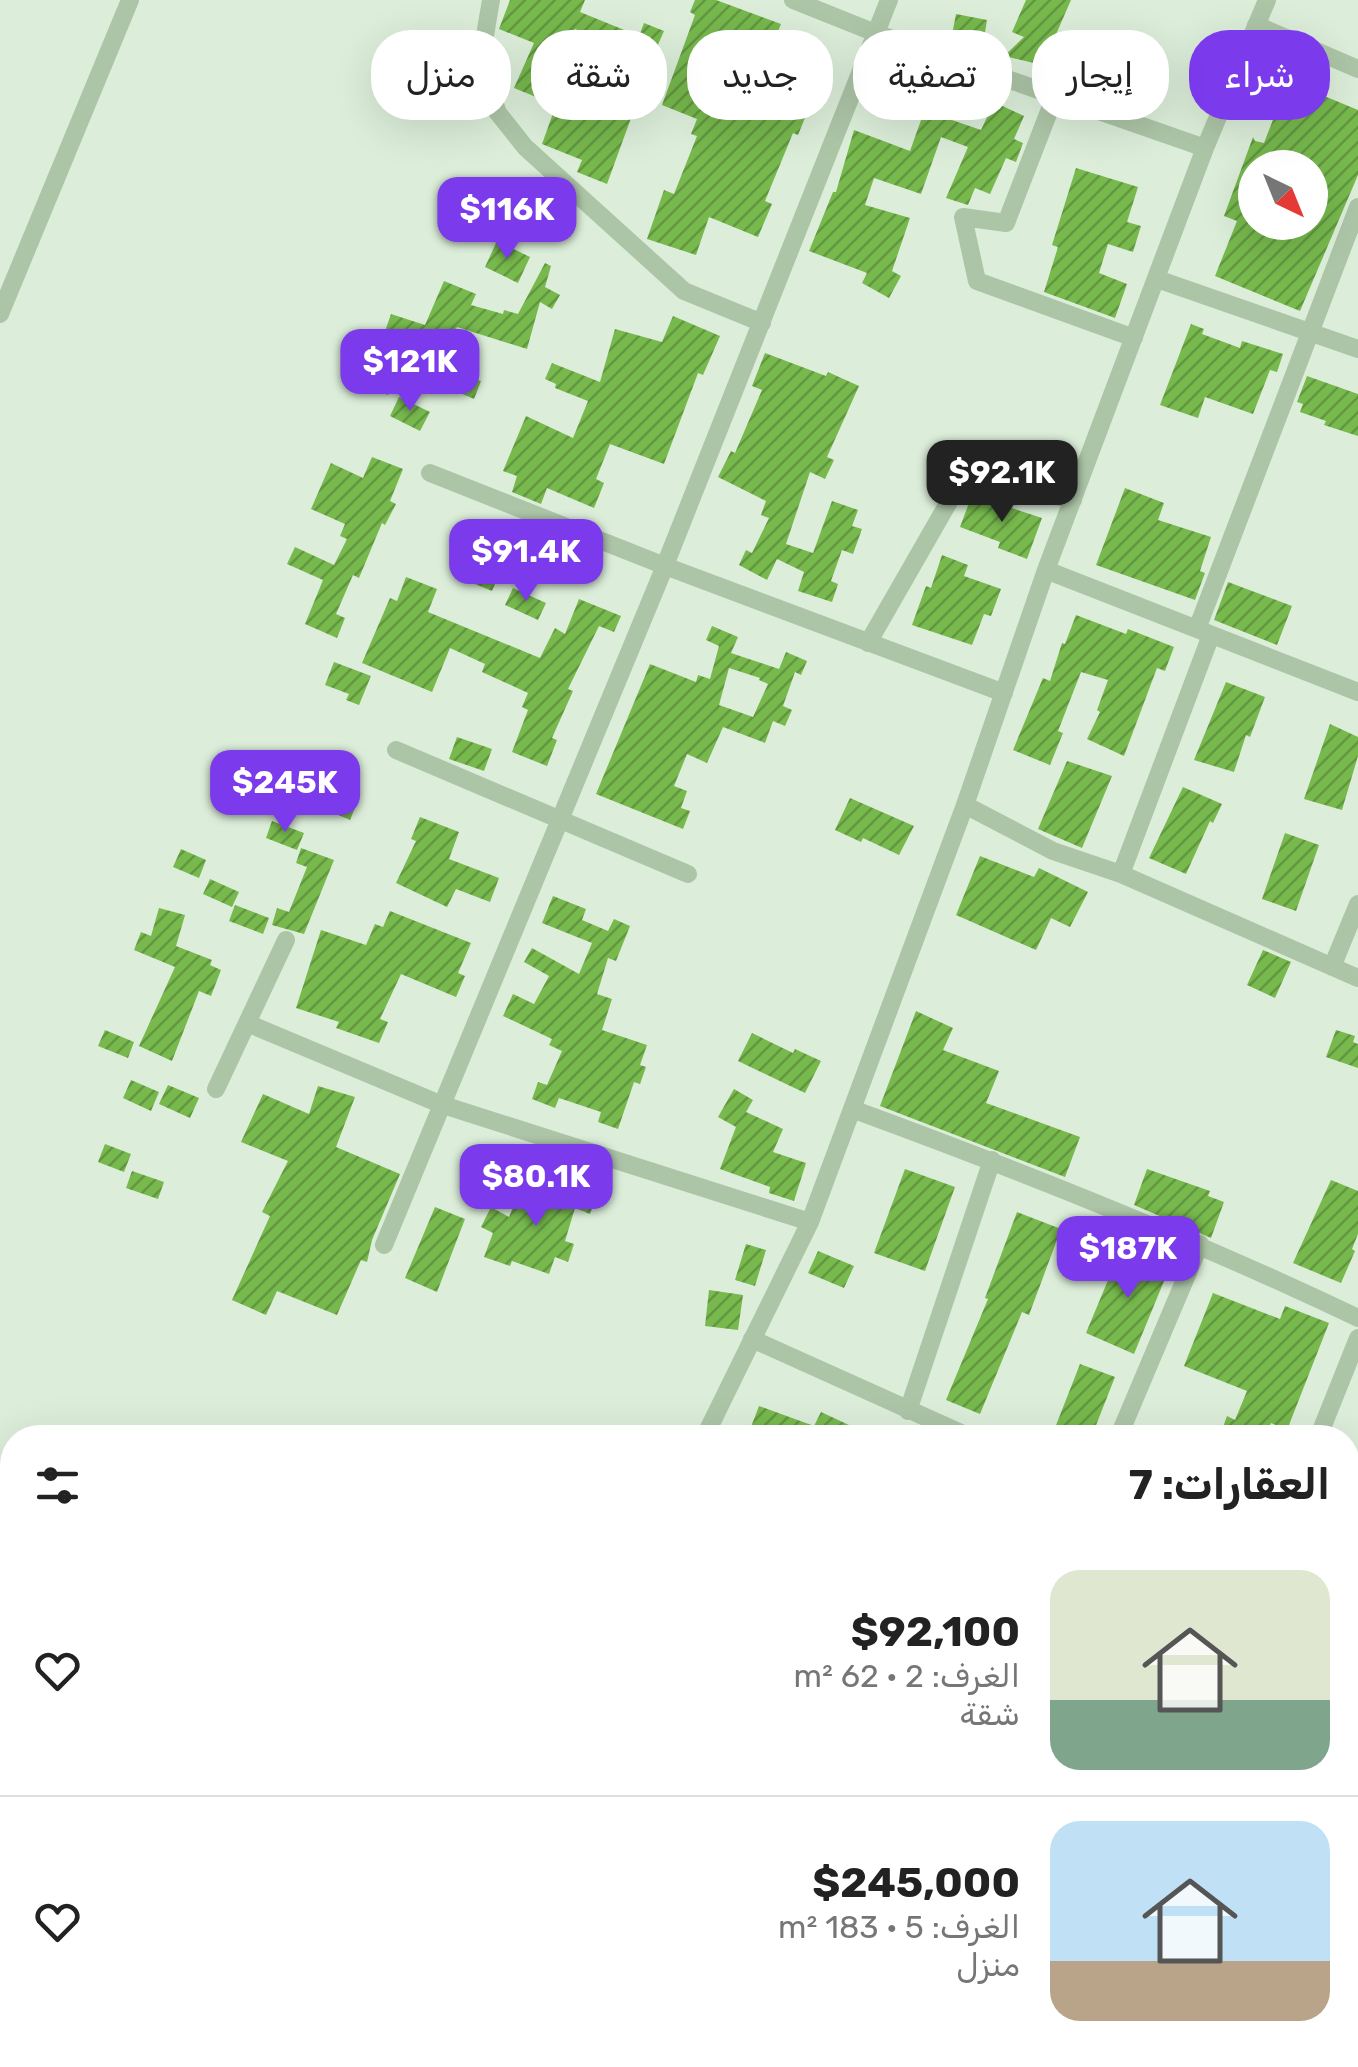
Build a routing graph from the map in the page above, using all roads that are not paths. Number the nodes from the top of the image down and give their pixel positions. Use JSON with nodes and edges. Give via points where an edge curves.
{"nodes":[{"id":1,"x":130,"y":0,"type":"edge"},
{"id":2,"x":491,"y":0,"type":"edge"},
{"id":3,"x":793,"y":0,"type":"edge"},
{"id":4,"x":890,"y":0,"type":"edge"},
{"id":5,"x":1267,"y":0,"type":"edge"},
{"id":6,"x":1256,"y":25,"type":"junction"},
{"id":7,"x":868,"y":30,"type":"edge"},
{"id":8,"x":879,"y":30,"type":"edge"},
{"id":9,"x":1358,"y":69,"type":"edge"},
{"id":10,"x":853,"y":96,"type":"edge"},
{"id":11,"x":1045,"y":120,"type":"edge"},
{"id":12,"x":1124,"y":120,"type":"edge"},
{"id":13,"x":1205,"y":148,"type":"junction"},
{"id":14,"x":1358,"y":207,"type":"edge"},
{"id":15,"x":1157,"y":279,"type":"junction"},
{"id":16,"x":0,"y":314,"type":"edge"},
{"id":17,"x":762,"y":323,"type":"junction"},
{"id":18,"x":1312,"y":331,"type":"junction"},
{"id":19,"x":1134,"y":338,"type":"junction"},
{"id":20,"x":1358,"y":348,"type":"edge"},
{"id":21,"x":430,"y":473,"type":"dead end"},
{"id":22,"x":1072,"y":500,"type":"junction"},
{"id":23,"x":665,"y":566,"type":"junction"},
{"id":24,"x":1046,"y":570,"type":"junction"},
{"id":25,"x":1204,"y":632,"type":"junction"},
{"id":26,"x":868,"y":642,"type":"junction"},
{"id":27,"x":1004,"y":692,"type":"junction"},
{"id":28,"x":1358,"y":692,"type":"edge"},
{"id":29,"x":396,"y":750,"type":"dead end"},
{"id":30,"x":965,"y":805,"type":"junction"},
{"id":31,"x":559,"y":820,"type":"junction"},
{"id":32,"x":688,"y":874,"type":"dead end"},
{"id":33,"x":1121,"y":874,"type":"junction"},
{"id":34,"x":1358,"y":904,"type":"edge"},
{"id":35,"x":286,"y":940,"type":"dead end"},
{"id":36,"x":1332,"y":966,"type":"junction"},
{"id":37,"x":1358,"y":978,"type":"edge"},
{"id":38,"x":247,"y":1024,"type":"junction"},
{"id":39,"x":216,"y":1089,"type":"dead end"},
{"id":40,"x":440,"y":1104,"type":"junction"},
{"id":41,"x":852,"y":1109,"type":"junction"},
{"id":42,"x":992,"y":1160,"type":"junction"},
{"id":43,"x":810,"y":1222,"type":"junction"},
{"id":44,"x":384,"y":1244,"type":"dead end"},
{"id":45,"x":1200,"y":1244,"type":"junction"},
{"id":46,"x":1358,"y":1318,"type":"edge"},
{"id":47,"x":1358,"y":1338,"type":"edge"},
{"id":48,"x":752,"y":1339,"type":"junction"},
{"id":49,"x":908,"y":1411,"type":"junction"},
{"id":50,"x":710,"y":1425,"type":"edge"},
{"id":51,"x":941,"y":1425,"type":"edge"},
{"id":52,"x":1123,"y":1425,"type":"edge"},
{"id":53,"x":1323,"y":1425,"type":"edge"}],
"edges":[{"from":1,"to":16,"type":"street"},
{"from":2,"to":17,"type":"street","via":[[480,64],[498,113],[525,147],[684,291]]},
{"from":3,"to":7,"type":"street"},
{"from":4,"to":8,"type":"street"},
{"from":5,"to":6,"type":"street"},
{"from":6,"to":9,"type":"street"},
{"from":6,"to":13,"type":"street"},
{"from":10,"to":17,"type":"street"},
{"from":11,"to":19,"type":"street","via":[[1006,223],[963,217],[977,282]]},
{"from":12,"to":13,"type":"street"},
{"from":13,"to":15,"type":"street"},
{"from":14,"to":18,"type":"street"},
{"from":15,"to":18,"type":"street"},
{"from":15,"to":19,"type":"street"},
{"from":17,"to":23,"type":"street"},
{"from":18,"to":20,"type":"street"},
{"from":18,"to":25,"type":"street"},
{"from":19,"to":22,"type":"street"},
{"from":21,"to":23,"type":"street"},
{"from":22,"to":24,"type":"street"},
{"from":22,"to":26,"type":"street","via":[[966,472]]},
{"from":23,"to":26,"type":"street"},
{"from":23,"to":31,"type":"street"},
{"from":24,"to":25,"type":"street"},
{"from":24,"to":27,"type":"street"},
{"from":25,"to":28,"type":"street"},
{"from":25,"to":33,"type":"street"},
{"from":26,"to":27,"type":"street"},
{"from":27,"to":30,"type":"street"},
{"from":29,"to":31,"type":"street"},
{"from":30,"to":33,"type":"street","via":[[1053,850]]},
{"from":30,"to":41,"type":"street"},
{"from":31,"to":32,"type":"street"},
{"from":31,"to":40,"type":"street"},
{"from":33,"to":36,"type":"street"},
{"from":34,"to":36,"type":"street"},
{"from":35,"to":38,"type":"street"},
{"from":36,"to":37,"type":"street"},
{"from":38,"to":39,"type":"street"},
{"from":38,"to":40,"type":"street"},
{"from":40,"to":43,"type":"street"},
{"from":40,"to":44,"type":"street"},
{"from":41,"to":42,"type":"street"},
{"from":41,"to":43,"type":"street"},
{"from":42,"to":45,"type":"street"},
{"from":42,"to":49,"type":"street"},
{"from":43,"to":48,"type":"street"},
{"from":45,"to":46,"type":"street"},
{"from":45,"to":52,"type":"street"},
{"from":47,"to":53,"type":"street"},
{"from":48,"to":49,"type":"street"},
{"from":48,"to":50,"type":"street"},
{"from":49,"to":51,"type":"street"}]}
